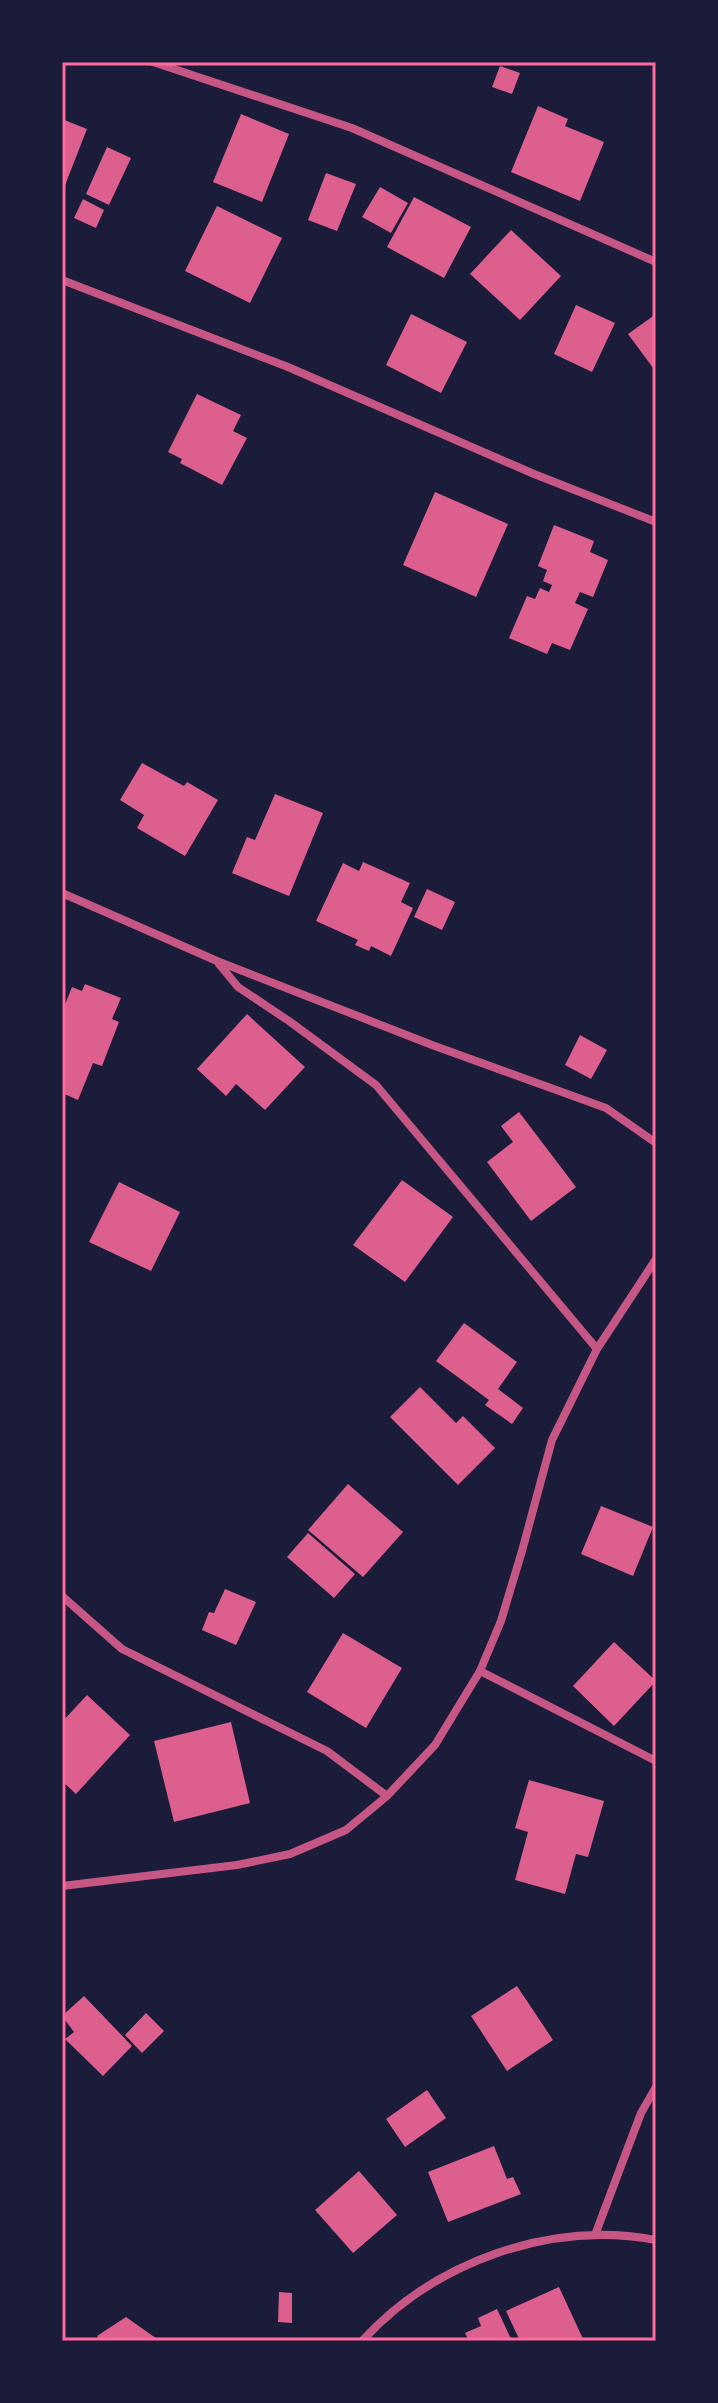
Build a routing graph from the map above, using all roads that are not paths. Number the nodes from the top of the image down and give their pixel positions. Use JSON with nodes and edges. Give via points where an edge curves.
{"nodes":[{"id":1,"x":153,"y":62,"type":"edge"},
{"id":2,"x":656,"y":262,"type":"edge"},
{"id":3,"x":62,"y":280,"type":"edge"},
{"id":4,"x":656,"y":522,"type":"edge"},
{"id":5,"x":62,"y":893,"type":"edge"},
{"id":6,"x":217,"y":961,"type":"junction"},
{"id":7,"x":656,"y":1143,"type":"edge"},
{"id":8,"x":656,"y":1259,"type":"edge"},
{"id":9,"x":597,"y":1349,"type":"junction"},
{"id":10,"x":62,"y":1596,"type":"edge"},
{"id":11,"x":480,"y":1671,"type":"junction"},
{"id":12,"x":656,"y":1761,"type":"edge"},
{"id":13,"x":387,"y":1796,"type":"junction"},
{"id":14,"x":62,"y":1886,"type":"edge"},
{"id":15,"x":656,"y":2087,"type":"edge"},
{"id":16,"x":595,"y":2235,"type":"junction"},
{"id":17,"x":656,"y":2240,"type":"edge"},
{"id":18,"x":362,"y":2341,"type":"edge"}],
"edges":[{"from":1,"to":2,"type":"street","via":[[352,128]]},
{"from":3,"to":4,"type":"street","via":[[288,367]]},
{"from":5,"to":6,"type":"street"},
{"from":6,"to":7,"type":"street","via":[[606,1108]]},
{"from":6,"to":9,"type":"street","via":[[238,987],[376,1085]]},
{"from":8,"to":9,"type":"street"},
{"from":9,"to":11,"type":"street","via":[[552,1440],[514,1579]]},
{"from":10,"to":13,"type":"street","via":[[122,1649],[327,1751]]},
{"from":11,"to":12,"type":"street"},
{"from":11,"to":13,"type":"street","via":[[435,1745]]},
{"from":13,"to":14,"type":"street","via":[[346,1830],[290,1854]]},
{"from":15,"to":16,"type":"street"},
{"from":16,"to":17,"type":"street"},
{"from":16,"to":18,"type":"street","via":[[559,2237],[487,2256],[427,2285]]}]}
